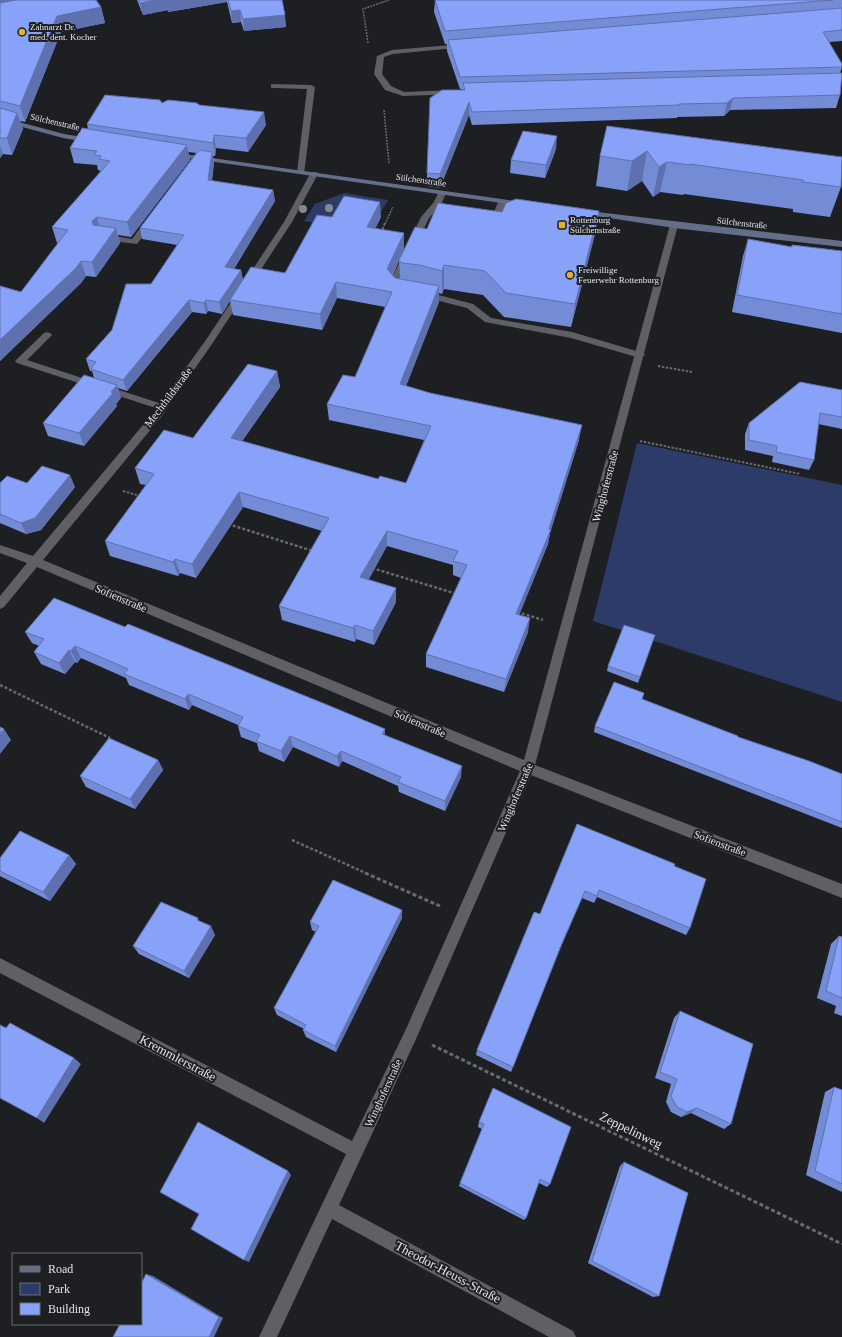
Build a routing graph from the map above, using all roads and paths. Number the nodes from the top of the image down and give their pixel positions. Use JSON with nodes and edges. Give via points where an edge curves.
{"nodes":[{"id":1,"x":389,"y":0,"type":"edge"},
{"id":2,"x":473,"y":45,"type":"edge"},
{"id":3,"x":381,"y":56,"type":"junction"},
{"id":4,"x":274,"y":86,"type":"dead end"},
{"id":5,"x":395,"y":91,"type":"junction"},
{"id":6,"x":461,"y":92,"type":"edge"},
{"id":7,"x":0,"y":119,"type":"edge"},
{"id":8,"x":100,"y":142,"type":"edge"},
{"id":9,"x":168,"y":153,"type":"edge"},
{"id":10,"x":302,"y":172,"type":"junction"},
{"id":11,"x":314,"y":174,"type":"junction"},
{"id":12,"x":381,"y":184,"type":"junction"},
{"id":13,"x":442,"y":193,"type":"junction"},
{"id":14,"x":502,"y":202,"type":"junction"},
{"id":15,"x":395,"y":204,"type":"dead end"},
{"id":16,"x":533,"y":206,"type":"edge"},
{"id":17,"x":572,"y":211,"type":"edge"},
{"id":18,"x":157,"y":212,"type":"edge"},
{"id":19,"x":674,"y":225,"type":"junction"},
{"id":20,"x":484,"y":227,"type":"edge"},
{"id":21,"x":379,"y":236,"type":"edge"},
{"id":22,"x":100,"y":237,"type":"edge"},
{"id":23,"x":842,"y":244,"type":"edge"},
{"id":24,"x":48,"y":335,"type":"dead end"},
{"id":25,"x":639,"y":358,"type":"junction"},
{"id":26,"x":692,"y":372,"type":"dead end"},
{"id":27,"x":162,"y":407,"type":"junction"},
{"id":28,"x":618,"y":436,"type":"junction"},
{"id":29,"x":800,"y":474,"type":"dead end"},
{"id":30,"x":99,"y":484,"type":"junction"},
{"id":31,"x":144,"y":498,"type":"edge"},
{"id":32,"x":228,"y":524,"type":"edge"},
{"id":33,"x":0,"y":548,"type":"edge"},
{"id":34,"x":318,"y":552,"type":"edge"},
{"id":35,"x":34,"y":561,"type":"junction"},
{"id":36,"x":371,"y":568,"type":"edge"},
{"id":37,"x":461,"y":596,"type":"edge"},
{"id":38,"x":0,"y":604,"type":"edge"},
{"id":39,"x":514,"y":612,"type":"edge"},
{"id":40,"x":566,"y":627,"type":"junction"},
{"id":41,"x":0,"y":685,"type":"edge"},
{"id":42,"x":110,"y":738,"type":"edge"},
{"id":43,"x":528,"y":768,"type":"junction"},
{"id":44,"x":292,"y":840,"type":"dead end"},
{"id":45,"x":842,"y":891,"type":"edge"},
{"id":46,"x":463,"y":916,"type":"junction"},
{"id":47,"x":0,"y":965,"type":"edge"},
{"id":48,"x":411,"y":1034,"type":"junction"},
{"id":49,"x":356,"y":1151,"type":"junction"},
{"id":50,"x":328,"y":1208,"type":"junction"},
{"id":51,"x":842,"y":1244,"type":"edge"},
{"id":52,"x":268,"y":1337,"type":"edge"},
{"id":53,"x":567,"y":1337,"type":"edge"}],
"edges":[{"from":1,"to":3,"type":"path","via":[[363,9],[369,47]]},
{"from":2,"to":3,"type":"street","via":[[392,52]]},
{"from":3,"to":5,"type":"street","via":[[378,74],[388,88]]},
{"from":4,"to":10,"type":"street","via":[[311,87]]},
{"from":5,"to":6,"type":"street","via":[[403,94]]},
{"from":5,"to":12,"type":"path","via":[[384,106],[389,168]]},
{"from":7,"to":8,"type":"main road","name":"Sülchenstraße","via":[[63,136]]},
{"from":9,"to":10,"type":"main road","name":"Sülchenstraße","via":[[195,160]]},
{"from":10,"to":11,"type":"main road","name":"Sülchenstraße"},
{"from":11,"to":12,"type":"main road","name":"Sülchenstraße"},
{"from":11,"to":27,"type":"street","name":"Mechthildstraße","via":[[288,222],[209,342]]},
{"from":12,"to":13,"type":"main road","name":"Sülchenstraße"},
{"from":13,"to":14,"type":"main road","name":"Sülchenstraße"},
{"from":13,"to":25,"type":"street","via":[[393,284],[399,290],[470,306],[488,320],[572,335]]},
{"from":14,"to":16,"type":"main road","name":"Sülchenstraße"},
{"from":14,"to":20,"type":"street","via":[[494,221]]},
{"from":15,"to":21,"type":"path"},
{"from":17,"to":19,"type":"main road","name":"Sülchenstraße"},
{"from":18,"to":22,"type":"street","via":[[134,242]]},
{"from":19,"to":23,"type":"main road","name":"Sülchenstraße"},
{"from":19,"to":25,"type":"street","name":"Winghoferstraße"},
{"from":24,"to":27,"type":"street","via":[[20,361]]},
{"from":25,"to":26,"type":"path"},
{"from":25,"to":28,"type":"street","name":"Winghoferstraße"},
{"from":27,"to":30,"type":"street","name":"Mechthildstraße"},
{"from":28,"to":29,"type":"path"},
{"from":28,"to":40,"type":"street","name":"Winghoferstraße"},
{"from":30,"to":31,"type":"path"},
{"from":30,"to":35,"type":"street","name":"Mechthildstraße"},
{"from":32,"to":34,"type":"path"},
{"from":33,"to":35,"type":"street","name":"Sofienstraße"},
{"from":35,"to":38,"type":"street","name":"Mechthildstraße"},
{"from":35,"to":43,"type":"street","name":"Sofienstraße"},
{"from":36,"to":37,"type":"path"},
{"from":39,"to":40,"type":"path"},
{"from":40,"to":43,"type":"street","name":"Winghoferstraße"},
{"from":41,"to":42,"type":"path"},
{"from":43,"to":45,"type":"street","name":"Sofienstraße"},
{"from":43,"to":46,"type":"street","name":"Winghoferstraße"},
{"from":44,"to":46,"type":"path"},
{"from":46,"to":48,"type":"street","name":"Winghoferstraße"},
{"from":47,"to":49,"type":"street","name":"Kremmlerstraße"},
{"from":48,"to":49,"type":"street","name":"Winghoferstraße"},
{"from":48,"to":51,"type":"path","name":"Zeppelinweg"},
{"from":49,"to":50,"type":"street","name":"Winghoferstraße"},
{"from":50,"to":52,"type":"street","name":"Winghoferstraße"},
{"from":50,"to":53,"type":"street","name":"Theodor-Heuss-Straße"}]}
